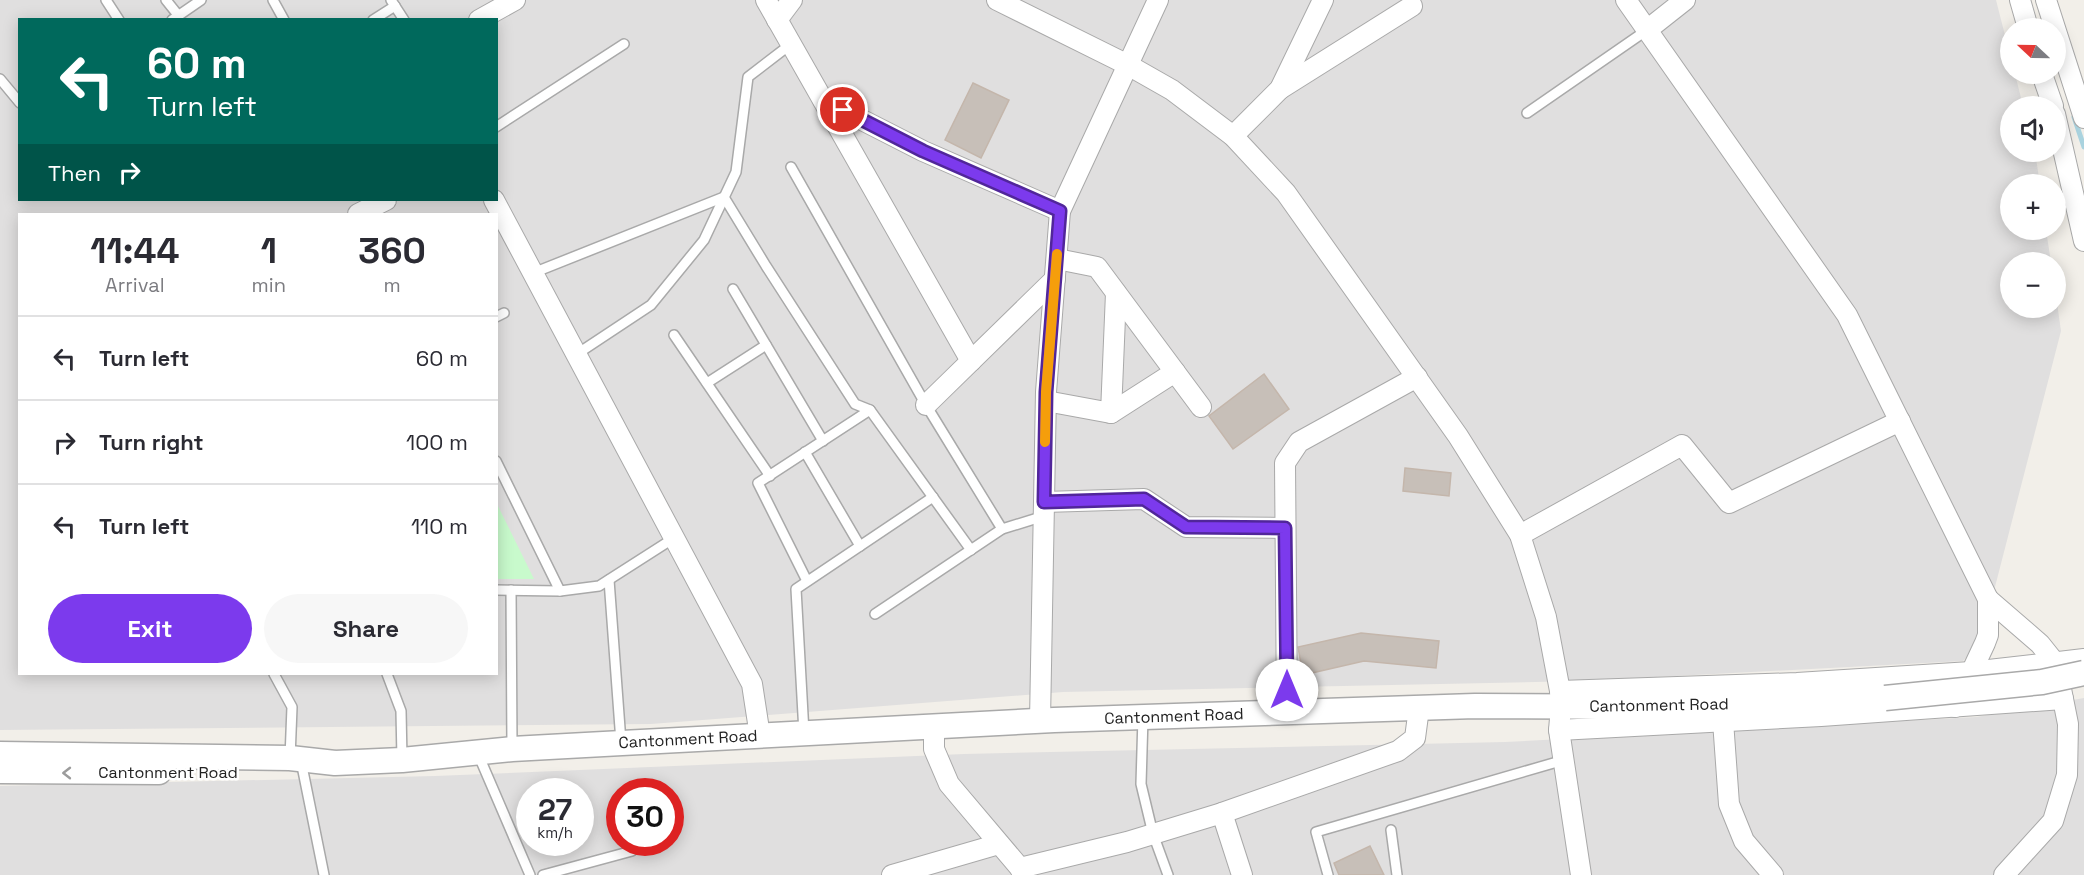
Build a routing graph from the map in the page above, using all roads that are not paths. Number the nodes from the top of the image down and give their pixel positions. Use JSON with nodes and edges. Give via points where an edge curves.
{"nodes":[{"id":1,"x":105,"y":0,"type":"edge"},
{"id":2,"x":166,"y":0,"type":"edge"},
{"id":3,"x":201,"y":0,"type":"edge"},
{"id":4,"x":273,"y":0,"type":"edge"},
{"id":5,"x":513,"y":0,"type":"edge"},
{"id":6,"x":766,"y":0,"type":"edge"},
{"id":7,"x":792,"y":0,"type":"edge"},
{"id":8,"x":996,"y":0,"type":"edge"},
{"id":9,"x":1158,"y":0,"type":"edge"},
{"id":10,"x":1323,"y":0,"type":"edge"},
{"id":11,"x":1626,"y":0,"type":"edge"},
{"id":12,"x":1685,"y":0,"type":"edge"},
{"id":13,"x":2020,"y":0,"type":"edge"},
{"id":14,"x":2046,"y":0,"type":"edge"},
{"id":15,"x":392,"y":1,"type":"edge"},
{"id":16,"x":1412,"y":6,"type":"dead end"},
{"id":17,"x":175,"y":17,"type":"edge"},
{"id":18,"x":117,"y":18,"type":"edge"},
{"id":19,"x":283,"y":18,"type":"edge"},
{"id":20,"x":375,"y":18,"type":"edge"},
{"id":21,"x":403,"y":18,"type":"edge"},
{"id":22,"x":482,"y":18,"type":"edge"},
{"id":23,"x":2025,"y":18,"type":"edge"},
{"id":24,"x":777,"y":20,"type":"junction"},
{"id":25,"x":1647,"y":30,"type":"junction"},
{"id":26,"x":624,"y":44,"type":"dead end"},
{"id":27,"x":791,"y":44,"type":"junction"},
{"id":28,"x":1128,"y":65,"type":"junction"},
{"id":29,"x":0,"y":79,"type":"edge"},
{"id":30,"x":1280,"y":89,"type":"junction"},
{"id":31,"x":823,"y":100,"type":"junction"},
{"id":32,"x":18,"y":101,"type":"edge"},
{"id":33,"x":1527,"y":113,"type":"dead end"},
{"id":34,"x":2084,"y":118,"type":"edge"},
{"id":35,"x":498,"y":126,"type":"edge"},
{"id":36,"x":1233,"y":136,"type":"junction"},
{"id":37,"x":2066,"y":162,"type":"edge"},
{"id":38,"x":791,"y":167,"type":"dead end"},
{"id":39,"x":724,"y":197,"type":"junction"},
{"id":40,"x":384,"y":201,"type":"edge"},
{"id":41,"x":495,"y":201,"type":"edge"},
{"id":42,"x":1060,"y":211,"type":"junction"},
{"id":43,"x":360,"y":213,"type":"edge"},
{"id":44,"x":2084,"y":241,"type":"edge"},
{"id":45,"x":1057,"y":259,"type":"junction"},
{"id":46,"x":533,"y":273,"type":"junction"},
{"id":47,"x":1055,"y":279,"type":"junction"},
{"id":48,"x":733,"y":289,"type":"dead end"},
{"id":49,"x":1116,"y":293,"type":"junction"},
{"id":50,"x":674,"y":335,"type":"dead end"},
{"id":51,"x":766,"y":345,"type":"junction"},
{"id":52,"x":577,"y":354,"type":"junction"},
{"id":53,"x":972,"y":361,"type":"junction"},
{"id":54,"x":1175,"y":372,"type":"junction"},
{"id":55,"x":1417,"y":377,"type":"junction"},
{"id":56,"x":707,"y":383,"type":"junction"},
{"id":57,"x":1046,"y":401,"type":"junction"},
{"id":58,"x":926,"y":405,"type":"junction"},
{"id":59,"x":1201,"y":406,"type":"dead end"},
{"id":60,"x":870,"y":410,"type":"junction"},
{"id":61,"x":1112,"y":412,"type":"junction"},
{"id":62,"x":1900,"y":421,"type":"junction"},
{"id":63,"x":823,"y":441,"type":"junction"},
{"id":64,"x":805,"y":453,"type":"junction"},
{"id":65,"x":498,"y":465,"type":"edge"},
{"id":66,"x":770,"y":476,"type":"junction"},
{"id":67,"x":933,"y":497,"type":"junction"},
{"id":68,"x":1044,"y":509,"type":"junction"},
{"id":69,"x":1285,"y":528,"type":"junction"},
{"id":70,"x":1002,"y":529,"type":"junction"},
{"id":71,"x":1520,"y":535,"type":"junction"},
{"id":72,"x":674,"y":538,"type":"junction"},
{"id":73,"x":860,"y":546,"type":"junction"},
{"id":74,"x":970,"y":550,"type":"junction"},
{"id":75,"x":609,"y":579,"type":"junction"},
{"id":76,"x":807,"y":581,"type":"junction"},
{"id":77,"x":498,"y":590,"type":"edge"},
{"id":78,"x":511,"y":590,"type":"junction"},
{"id":79,"x":560,"y":591,"type":"junction"},
{"id":80,"x":1988,"y":599,"type":"junction"},
{"id":81,"x":875,"y":614,"type":"dead end"},
{"id":82,"x":2084,"y":659,"type":"edge"},
{"id":83,"x":2056,"y":664,"type":"junction"},
{"id":84,"x":1971,"y":672,"type":"junction"},
{"id":85,"x":2084,"y":673,"type":"edge"},
{"id":86,"x":275,"y":675,"type":"edge"},
{"id":87,"x":387,"y":675,"type":"edge"},
{"id":88,"x":2063,"y":699,"type":"junction"},
{"id":89,"x":1955,"y":707,"type":"junction"},
{"id":90,"x":1419,"y":708,"type":"junction"},
{"id":91,"x":1560,"y":709,"type":"junction"},
{"id":92,"x":1287,"y":713,"type":"junction"},
{"id":93,"x":1143,"y":717,"type":"junction"},
{"id":94,"x":1040,"y":721,"type":"junction"},
{"id":95,"x":1723,"y":721,"type":"junction"},
{"id":96,"x":934,"y":727,"type":"junction"},
{"id":97,"x":804,"y":734,"type":"junction"},
{"id":98,"x":760,"y":736,"type":"junction"},
{"id":99,"x":621,"y":743,"type":"junction"},
{"id":100,"x":512,"y":749,"type":"junction"},
{"id":101,"x":0,"y":754,"type":"edge"},
{"id":102,"x":478,"y":754,"type":"junction"},
{"id":103,"x":402,"y":760,"type":"junction"},
{"id":104,"x":1564,"y":760,"type":"junction"},
{"id":105,"x":298,"y":762,"type":"junction"},
{"id":106,"x":0,"y":771,"type":"edge"},
{"id":107,"x":1222,"y":813,"type":"junction"},
{"id":108,"x":1391,"y":830,"type":"dead end"},
{"id":109,"x":1153,"y":834,"type":"junction"},
{"id":110,"x":999,"y":844,"type":"junction"},
{"id":111,"x":611,"y":856,"type":"edge"},
{"id":112,"x":1021,"y":871,"type":"edge"},
{"id":113,"x":324,"y":875,"type":"edge"},
{"id":114,"x":530,"y":875,"type":"edge"},
{"id":115,"x":543,"y":875,"type":"edge"},
{"id":116,"x":892,"y":875,"type":"edge"},
{"id":117,"x":1168,"y":875,"type":"edge"},
{"id":118,"x":1242,"y":875,"type":"edge"},
{"id":119,"x":1328,"y":875,"type":"edge"},
{"id":120,"x":1397,"y":875,"type":"edge"},
{"id":121,"x":1581,"y":875,"type":"edge"},
{"id":122,"x":1773,"y":875,"type":"edge"},
{"id":123,"x":2004,"y":875,"type":"edge"}],
"edges":[{"from":1,"to":18,"type":"lane"},
{"from":2,"to":17,"type":"lane"},
{"from":3,"to":17,"type":"lane"},
{"from":4,"to":19,"type":"lane"},
{"from":5,"to":22,"type":"street"},
{"from":6,"to":24,"type":"street"},
{"from":7,"to":24,"type":"street"},
{"from":8,"to":28,"type":"street"},
{"from":9,"to":28,"type":"street"},
{"from":10,"to":30,"type":"street"},
{"from":11,"to":25,"type":"street"},
{"from":12,"to":25,"type":"street"},
{"from":13,"to":23,"type":"street"},
{"from":14,"to":34,"type":"street"},
{"from":15,"to":20,"type":"lane"},
{"from":15,"to":21,"type":"lane"},
{"from":16,"to":30,"type":"street"},
{"from":24,"to":27,"type":"street"},
{"from":25,"to":33,"type":"lane"},
{"from":25,"to":62,"type":"street","via":[[1847,315]]},
{"from":26,"to":35,"type":"lane"},
{"from":27,"to":31,"type":"street"},
{"from":27,"to":39,"type":"lane","via":[[748,77],[736,172]]},
{"from":28,"to":36,"type":"street","via":[[1172,90]]},
{"from":28,"to":42,"type":"street"},
{"from":29,"to":32,"type":"lane"},
{"from":30,"to":36,"type":"street"},
{"from":31,"to":42,"type":"street","via":[[923,151]]},
{"from":31,"to":53,"type":"street"},
{"from":36,"to":55,"type":"street","via":[[1286,193]]},
{"from":37,"to":44,"type":"street"},
{"from":38,"to":58,"type":"lane"},
{"from":39,"to":46,"type":"lane"},
{"from":39,"to":52,"type":"lane","via":[[704,240],[651,305]]},
{"from":39,"to":60,"type":"lane","via":[[855,404]]},
{"from":40,"to":43,"type":"street"},
{"from":41,"to":46,"type":"street"},
{"from":42,"to":45,"type":"street"},
{"from":45,"to":47,"type":"street"},
{"from":45,"to":49,"type":"street","via":[[1097,267]]},
{"from":46,"to":52,"type":"street"},
{"from":47,"to":53,"type":"street"},
{"from":47,"to":57,"type":"street"},
{"from":48,"to":51,"type":"lane"},
{"from":49,"to":54,"type":"street"},
{"from":49,"to":61,"type":"street"},
{"from":50,"to":56,"type":"lane"},
{"from":51,"to":56,"type":"lane"},
{"from":51,"to":63,"type":"lane"},
{"from":52,"to":72,"type":"street"},
{"from":53,"to":58,"type":"street"},
{"from":54,"to":59,"type":"street"},
{"from":54,"to":61,"type":"street"},
{"from":55,"to":69,"type":"street","via":[[1299,442],[1285,463]]},
{"from":55,"to":71,"type":"street"},
{"from":56,"to":66,"type":"lane"},
{"from":57,"to":61,"type":"street"},
{"from":57,"to":68,"type":"street"},
{"from":58,"to":70,"type":"lane"},
{"from":60,"to":63,"type":"lane"},
{"from":60,"to":67,"type":"lane"},
{"from":62,"to":71,"type":"street","via":[[1729,503],[1682,445]]},
{"from":62,"to":80,"type":"street"},
{"from":63,"to":64,"type":"lane"},
{"from":64,"to":66,"type":"lane"},
{"from":64,"to":73,"type":"lane"},
{"from":65,"to":79,"type":"lane"},
{"from":66,"to":76,"type":"lane","via":[[758,483]]},
{"from":67,"to":73,"type":"lane"},
{"from":67,"to":74,"type":"lane"},
{"from":68,"to":69,"type":"street","via":[[1144,499],[1186,527]]},
{"from":68,"to":70,"type":"lane"},
{"from":68,"to":94,"type":"street"},
{"from":69,"to":92,"type":"street"},
{"from":70,"to":74,"type":"lane"},
{"from":71,"to":91,"type":"street","via":[[1546,618]]},
{"from":72,"to":75,"type":"lane"},
{"from":72,"to":98,"type":"street","via":[[752,684]]},
{"from":73,"to":76,"type":"lane"},
{"from":74,"to":81,"type":"lane"},
{"from":75,"to":79,"type":"lane","via":[[599,586]]},
{"from":75,"to":99,"type":"lane"},
{"from":76,"to":97,"type":"lane","via":[[796,589]]},
{"from":77,"to":78,"type":"lane"},
{"from":78,"to":79,"type":"lane"},
{"from":78,"to":100,"type":"lane"},
{"from":80,"to":83,"type":"street","via":[[2040,644]]},
{"from":80,"to":84,"type":"street","via":[[1988,635]]},
{"from":82,"to":83,"type":"street"},
{"from":83,"to":84,"type":"street"},
{"from":83,"to":88,"type":"street"},
{"from":84,"to":89,"type":"street"},
{"from":84,"to":91,"type":"street","via":[[1797,683]]},
{"from":85,"to":91,"type":"street","name":"Cantonment Road","bridge":true,"via":[[2042,682],[1885,698]]},
{"from":86,"to":105,"type":"lane","via":[[292,707]]},
{"from":87,"to":103,"type":"lane","via":[[401,711]]},
{"from":88,"to":89,"type":"street"},
{"from":88,"to":123,"type":"street","via":[[2068,724],[2067,775],[2053,821]]},
{"from":89,"to":95,"type":"street"},
{"from":90,"to":91,"type":"street","name":"Cantonment Road"},
{"from":90,"to":92,"type":"street","name":"Cantonment Road"},
{"from":90,"to":107,"type":"street","via":[[1415,738],[1398,751]]},
{"from":91,"to":95,"type":"street"},
{"from":91,"to":104,"type":"street"},
{"from":92,"to":93,"type":"street","name":"Cantonment Road"},
{"from":93,"to":94,"type":"street","name":"Cantonment Road"},
{"from":93,"to":109,"type":"lane","via":[[1141,784]]},
{"from":94,"to":96,"type":"street","name":"Cantonment Road"},
{"from":95,"to":122,"type":"street","via":[[1729,804],[1744,841]]},
{"from":96,"to":97,"type":"street","name":"Cantonment Road"},
{"from":96,"to":110,"type":"street","via":[[934,749],[949,784]]},
{"from":97,"to":98,"type":"street","name":"Cantonment Road"},
{"from":98,"to":99,"type":"street","name":"Cantonment Road"},
{"from":99,"to":100,"type":"street","name":"Cantonment Road"},
{"from":100,"to":102,"type":"street","name":"Cantonment Road"},
{"from":101,"to":105,"type":"street","name":"Cantonment Road"},
{"from":102,"to":103,"type":"street","name":"Cantonment Road"},
{"from":102,"to":114,"type":"lane"},
{"from":103,"to":105,"type":"street","name":"Cantonment Road"},
{"from":104,"to":119,"type":"lane","via":[[1316,832]]},
{"from":104,"to":121,"type":"street"},
{"from":105,"to":106,"type":"street","name":"Cantonment Road","one_way":true,"via":[[184,772]]},
{"from":105,"to":113,"type":"lane"},
{"from":107,"to":109,"type":"street"},
{"from":107,"to":118,"type":"street"},
{"from":108,"to":120,"type":"lane"},
{"from":109,"to":112,"type":"street"},
{"from":109,"to":117,"type":"lane"},
{"from":110,"to":112,"type":"street"},
{"from":110,"to":116,"type":"street"},
{"from":111,"to":115,"type":"lane"}]}
